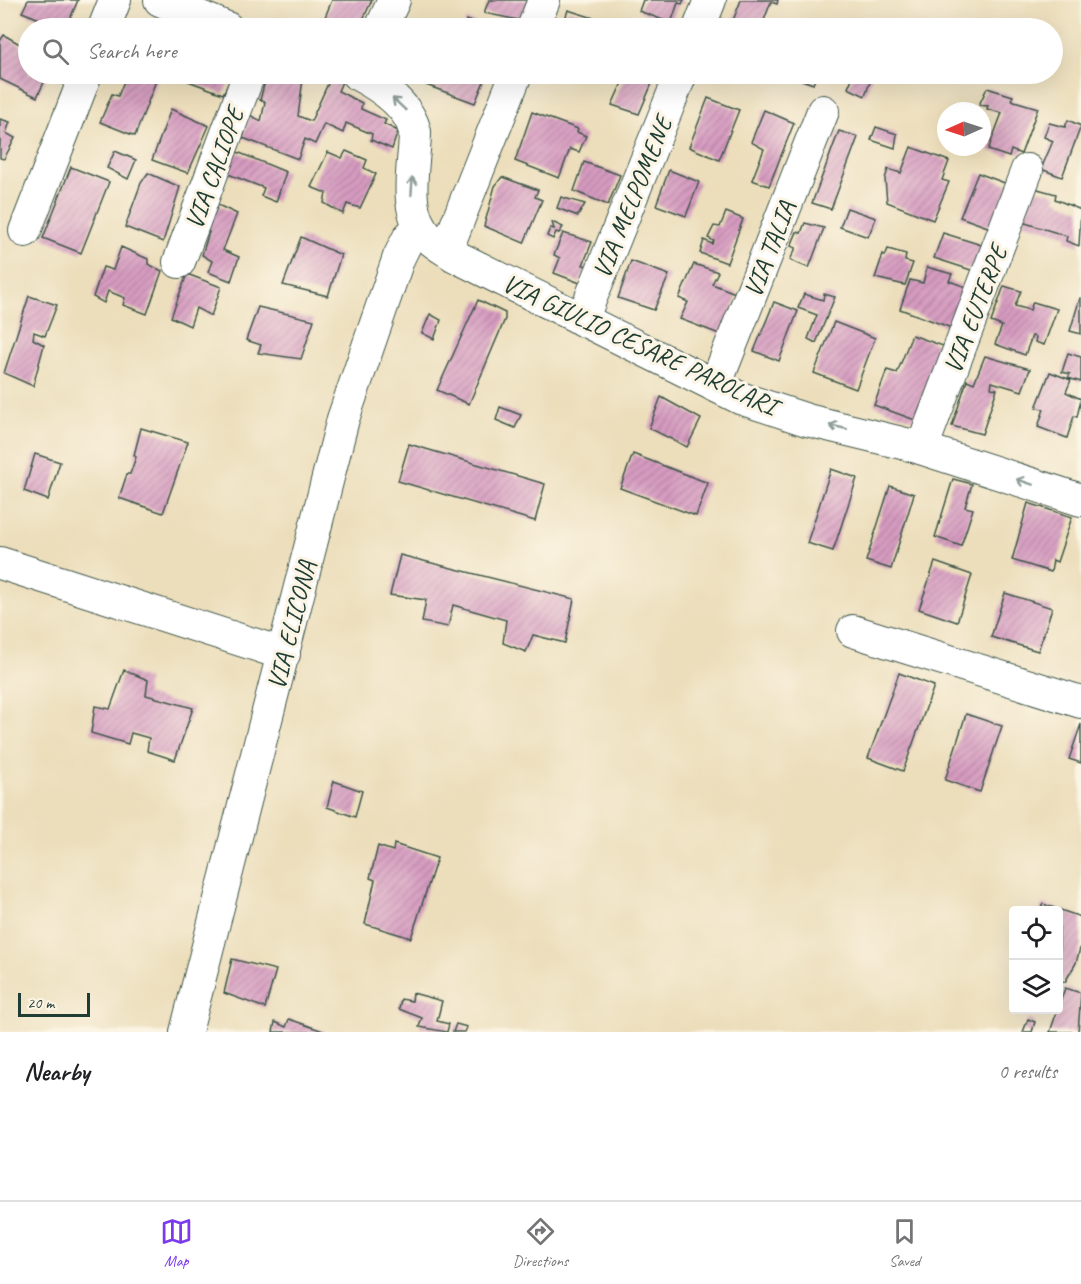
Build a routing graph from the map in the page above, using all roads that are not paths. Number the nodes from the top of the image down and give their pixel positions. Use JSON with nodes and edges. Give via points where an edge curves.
{"nodes":[{"id":1,"x":115,"y":0,"type":"edge"},
{"id":2,"x":160,"y":0,"type":"edge"},
{"id":3,"x":394,"y":0,"type":"edge"},
{"id":4,"x":544,"y":0,"type":"edge"},
{"id":5,"x":710,"y":0,"type":"edge"},
{"id":6,"x":108,"y":18,"type":"edge"},
{"id":7,"x":203,"y":18,"type":"edge"},
{"id":8,"x":386,"y":18,"type":"edge"},
{"id":9,"x":537,"y":18,"type":"edge"},
{"id":10,"x":703,"y":18,"type":"edge"},
{"id":11,"x":82,"y":84,"type":"edge"},
{"id":12,"x":245,"y":84,"type":"edge"},
{"id":13,"x":374,"y":84,"type":"edge"},
{"id":14,"x":512,"y":84,"type":"edge"},
{"id":15,"x":677,"y":84,"type":"edge"},
{"id":16,"x":823,"y":111,"type":"dead end"},
{"id":17,"x":1027,"y":170,"type":"dead end"},
{"id":18,"x":420,"y":228,"type":"junction"},
{"id":19,"x":25,"y":231,"type":"dead end"},
{"id":20,"x":445,"y":248,"type":"junction"},
{"id":21,"x":179,"y":262,"type":"dead end"},
{"id":22,"x":582,"y":320,"type":"junction"},
{"id":23,"x":715,"y":386,"type":"junction"},
{"id":24,"x":922,"y":448,"type":"junction"},
{"id":25,"x":1081,"y":500,"type":"edge"},
{"id":26,"x":0,"y":563,"type":"edge"},
{"id":27,"x":854,"y":631,"type":"dead end"},
{"id":28,"x":284,"y":654,"type":"junction"},
{"id":29,"x":1081,"y":702,"type":"edge"},
{"id":30,"x":186,"y":1032,"type":"edge"}],
"edges":[{"from":1,"to":6,"type":"street"},
{"from":2,"to":7,"type":"street"},
{"from":3,"to":8,"type":"street"},
{"from":4,"to":9,"type":"street"},
{"from":5,"to":10,"type":"street"},
{"from":11,"to":19,"type":"street"},
{"from":12,"to":21,"type":"street","name":"VIA CALIOPE"},
{"from":18,"to":13,"type":"street","one_way":true,"via":[[411,197],[413,121],[397,101]]},
{"from":14,"to":20,"type":"street"},
{"from":15,"to":22,"type":"street","name":"VIA MELPOMENE"},
{"from":16,"to":23,"type":"street","name":"VIA TALIA"},
{"from":17,"to":24,"type":"street","name":"VIA EUTERPE"},
{"from":18,"to":20,"type":"street","name":"VIA GIULIO CESARE PAROLARI"},
{"from":18,"to":28,"type":"street","name":"VIA ELICONA","via":[[409,237],[399,257],[361,361]]},
{"from":20,"to":22,"type":"street","name":"VIA GIULIO CESARE PAROLARI"},
{"from":22,"to":23,"type":"street","name":"VIA GIULIO CESARE PAROLARI"},
{"from":24,"to":23,"type":"street","name":"VIA GIULIO CESARE PAROLARI","one_way":true,"via":[[768,408]]},
{"from":25,"to":24,"type":"street","name":"VIA GIULIO CESARE PAROLARI","one_way":true},
{"from":26,"to":28,"type":"street"},
{"from":27,"to":29,"type":"street"},
{"from":28,"to":30,"type":"street","name":"VIA ELICONA"}]}
